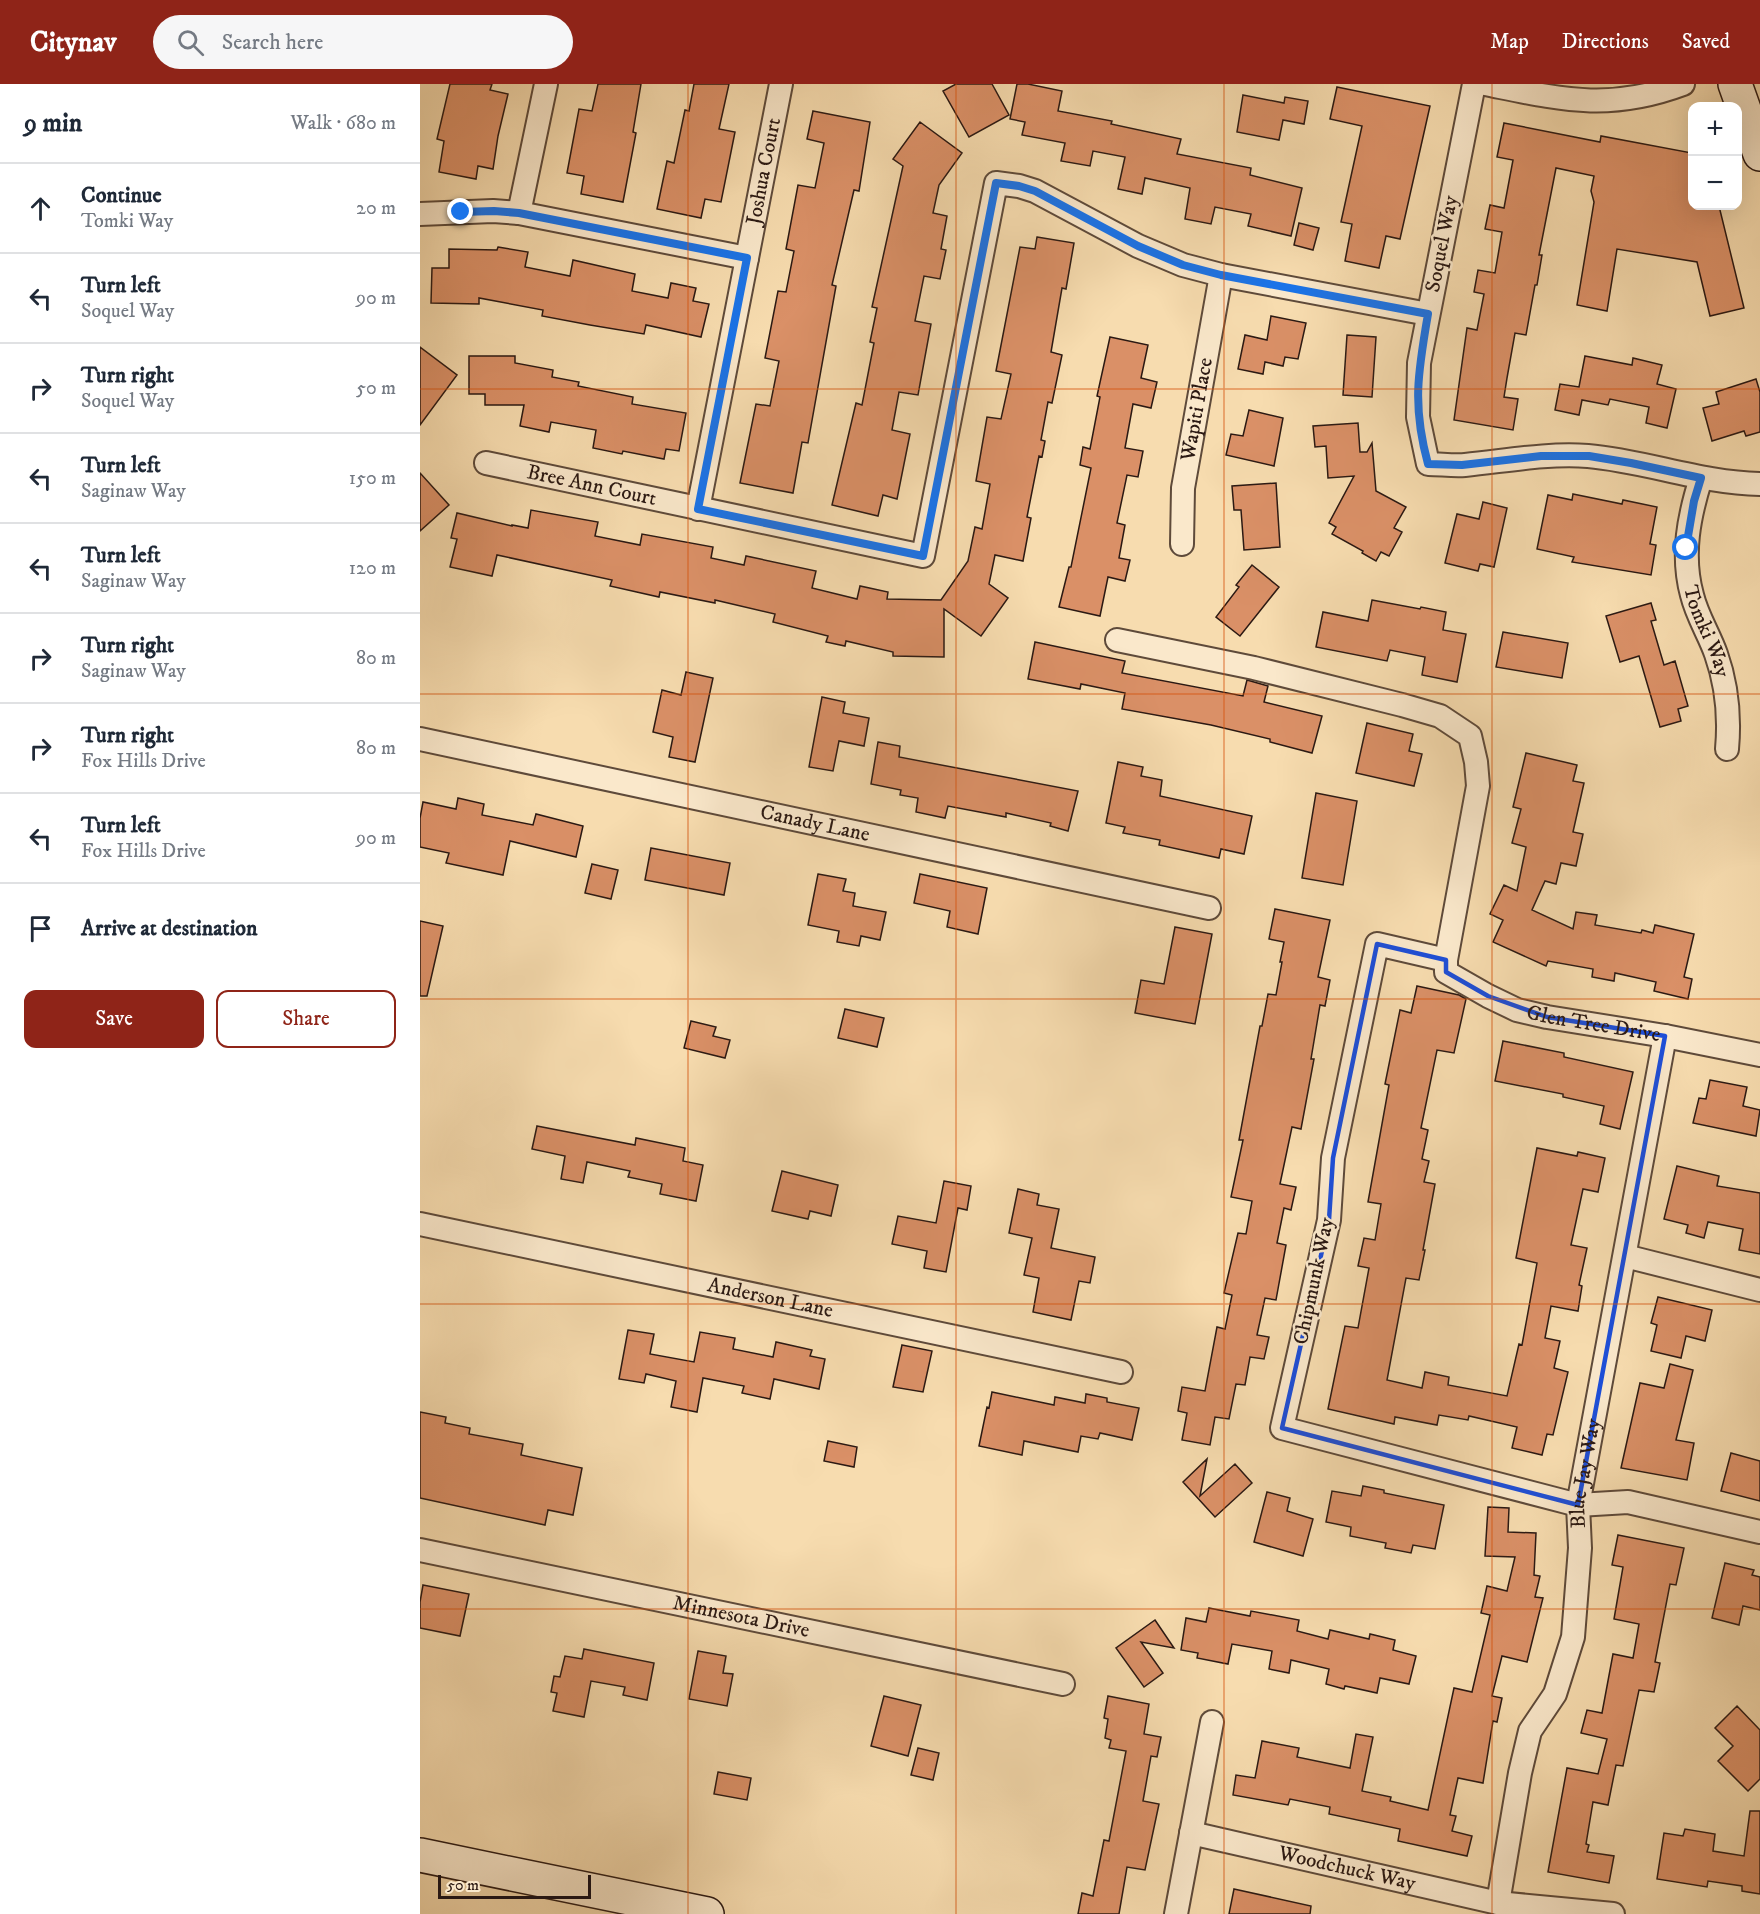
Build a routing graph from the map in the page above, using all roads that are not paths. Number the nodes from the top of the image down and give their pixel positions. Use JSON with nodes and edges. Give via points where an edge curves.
{"nodes":[{"id":1,"x":546,"y":84,"type":"edge"},
{"id":2,"x":781,"y":84,"type":"edge"},
{"id":3,"x":1474,"y":84,"type":"edge"},
{"id":4,"x":1485,"y":84,"type":"edge"},
{"id":5,"x":1683,"y":84,"type":"edge"},
{"id":6,"x":1735,"y":84,"type":"edge"},
{"id":7,"x":1760,"y":154,"type":"edge"},
{"id":8,"x":519,"y":213,"type":"junction"},
{"id":9,"x":420,"y":214,"type":"edge"},
{"id":10,"x":747,"y":258,"type":"junction"},
{"id":11,"x":1221,"y":275,"type":"junction"},
{"id":12,"x":1428,"y":314,"type":"junction"},
{"id":13,"x":486,"y":463,"type":"dead end"},
{"id":14,"x":1701,"y":478,"type":"junction"},
{"id":15,"x":1760,"y":484,"type":"edge"},
{"id":16,"x":698,"y":509,"type":"junction"},
{"id":17,"x":1182,"y":544,"type":"dead end"},
{"id":18,"x":1117,"y":640,"type":"dead end"},
{"id":19,"x":420,"y":739,"type":"edge"},
{"id":20,"x":1727,"y":749,"type":"dead end"},
{"id":21,"x":1209,"y":908,"type":"dead end"},
{"id":22,"x":1446,"y":960,"type":"junction"},
{"id":23,"x":1665,"y":1036,"type":"junction"},
{"id":24,"x":1760,"y":1055,"type":"edge"},
{"id":25,"x":420,"y":1224,"type":"edge"},
{"id":26,"x":1625,"y":1256,"type":"junction"},
{"id":27,"x":1760,"y":1290,"type":"edge"},
{"id":28,"x":1121,"y":1372,"type":"dead end"},
{"id":29,"x":1578,"y":1505,"type":"junction"},
{"id":30,"x":1760,"y":1532,"type":"edge"},
{"id":31,"x":420,"y":1550,"type":"edge"},
{"id":32,"x":1063,"y":1684,"type":"dead end"},
{"id":33,"x":1212,"y":1722,"type":"dead end"},
{"id":34,"x":1191,"y":1833,"type":"junction"},
{"id":35,"x":420,"y":1856,"type":"edge"},
{"id":36,"x":1498,"y":1904,"type":"junction"},
{"id":37,"x":707,"y":1914,"type":"edge"},
{"id":38,"x":1176,"y":1914,"type":"edge"},
{"id":39,"x":1613,"y":1914,"type":"edge"}],
"edges":[{"from":1,"to":8,"type":"street"},
{"from":2,"to":10,"type":"street","name":"Joshua Court"},
{"from":3,"to":12,"type":"street","name":"Soquel Way"},
{"from":4,"to":5,"type":"street","via":[[1584,102],[1618,101]]},
{"from":6,"to":7,"type":"main road"},
{"from":8,"to":9,"type":"street"},
{"from":8,"to":10,"type":"street"},
{"from":10,"to":16,"type":"street","name":"Joshua Court"},
{"from":11,"to":12,"type":"street"},
{"from":11,"to":16,"type":"street","name":"Bree Ann Court","via":[[1183,265],[1138,246],[1035,191],[996,183],[923,556]]},
{"from":11,"to":17,"type":"street","name":"Wapiti Place","via":[[1183,488]]},
{"from":12,"to":14,"type":"street","name":"Soquel Way","via":[[1417,393],[1419,428],[1428,464],[1589,456]]},
{"from":13,"to":16,"type":"street","name":"Bree Ann Court"},
{"from":14,"to":15,"type":"street","name":"Soquel Way"},
{"from":14,"to":20,"type":"street","name":"Tomki Way","via":[[1686,548],[1692,595],[1725,684],[1729,716]]},
{"from":18,"to":22,"type":"street","via":[[1254,668],[1402,705],[1440,717],[1470,736],[1478,786]]},
{"from":19,"to":21,"type":"street","name":"Canady Lane"},
{"from":22,"to":23,"type":"street","name":"Glen Tree Drive","via":[[1446,972],[1517,1010]]},
{"from":22,"to":29,"type":"street","name":"Chipmunk Way","via":[[1377,944],[1333,1158],[1329,1220],[1282,1428]]},
{"from":23,"to":24,"type":"street","name":"Glen Tree Drive"},
{"from":23,"to":26,"type":"street","name":"Blue Jay Way"},
{"from":25,"to":28,"type":"street","name":"Anderson Lane"},
{"from":26,"to":27,"type":"street"},
{"from":26,"to":29,"type":"street","name":"Blue Jay Way"},
{"from":29,"to":30,"type":"street","name":"Chipmunk Way","via":[[1628,1502]]},
{"from":29,"to":36,"type":"street","name":"Blue Jay Way","via":[[1580,1548],[1573,1637],[1555,1694],[1530,1731]]},
{"from":31,"to":32,"type":"street","name":"Minnesota Drive"},
{"from":33,"to":34,"type":"street"},
{"from":34,"to":36,"type":"street","name":"Woodchuck Way"},
{"from":34,"to":38,"type":"street"},
{"from":35,"to":37,"type":"main road"},
{"from":36,"to":39,"type":"street","name":"Woodchuck Way"}]}
